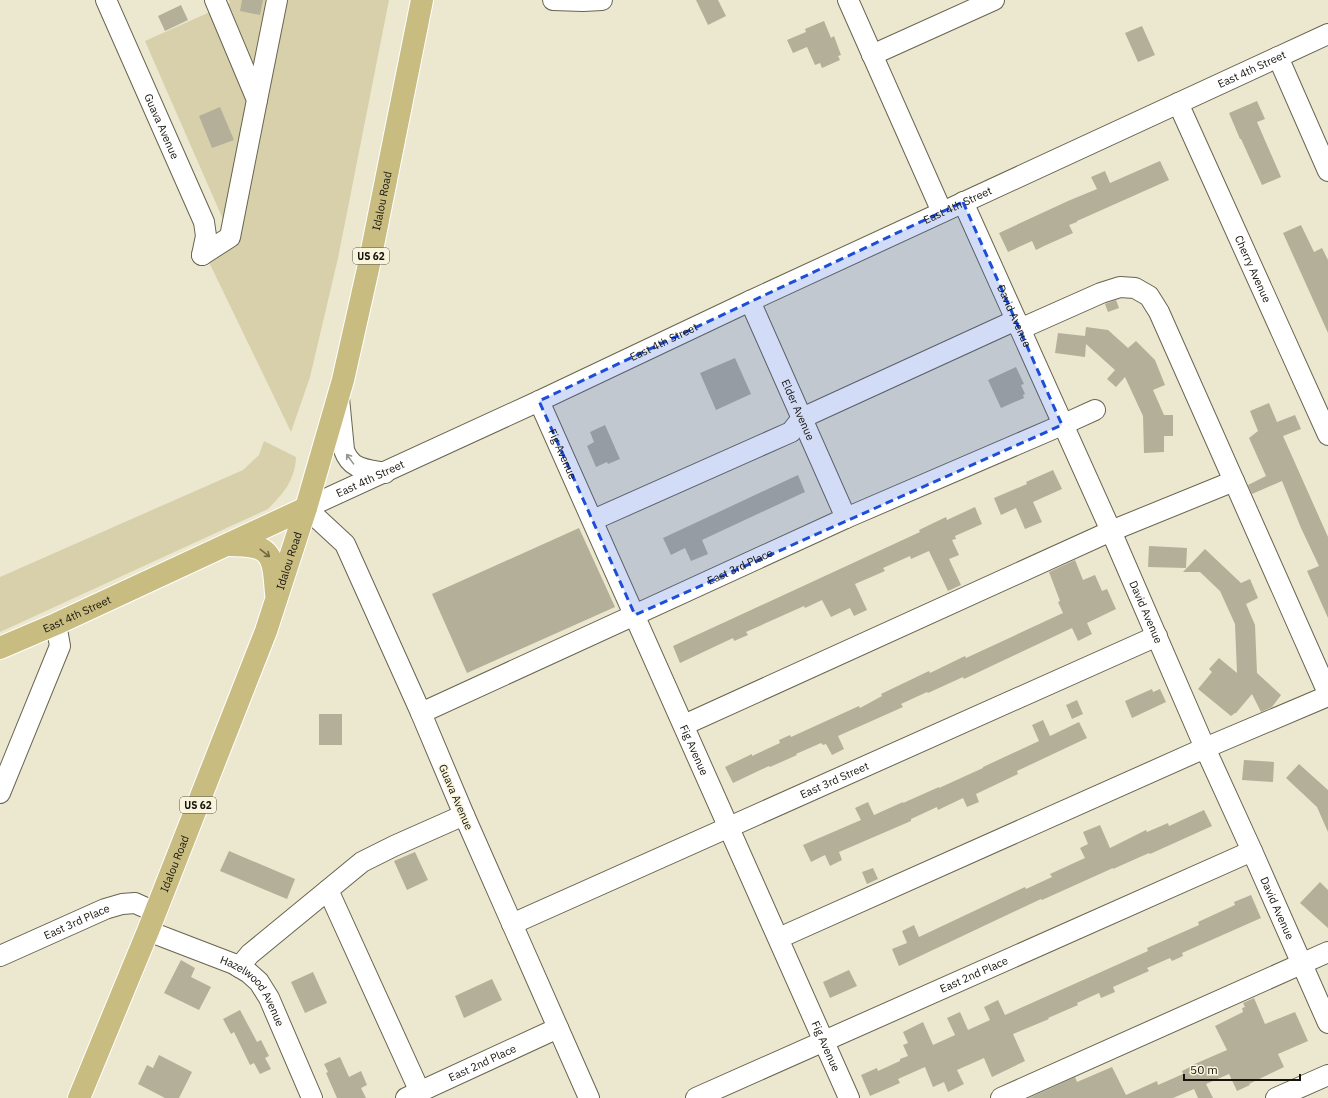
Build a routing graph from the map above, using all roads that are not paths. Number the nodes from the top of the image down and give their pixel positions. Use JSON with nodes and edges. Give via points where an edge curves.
{"nodes":[{"id":1,"x":106,"y":0,"type":"edge"},
{"id":2,"x":215,"y":0,"type":"edge"},
{"id":3,"x":277,"y":0,"type":"edge"},
{"id":4,"x":422,"y":0,"type":"edge"},
{"id":5,"x":553,"y":0,"type":"edge"},
{"id":6,"x":602,"y":0,"type":"edge"},
{"id":7,"x":848,"y":0,"type":"edge"},
{"id":8,"x":994,"y":0,"type":"edge"},
{"id":9,"x":1328,"y":34,"type":"edge"},
{"id":10,"x":872,"y":55,"type":"junction"},
{"id":11,"x":1278,"y":57,"type":"junction"},
{"id":12,"x":257,"y":100,"type":"junction"},
{"id":13,"x":1178,"y":103,"type":"junction"},
{"id":14,"x":1328,"y":171,"type":"edge"},
{"id":15,"x":963,"y":202,"type":"junction"},
{"id":16,"x":942,"y":212,"type":"junction"},
{"id":17,"x":750,"y":301,"type":"junction"},
{"id":18,"x":1018,"y":325,"type":"junction"},
{"id":19,"x":338,"y":396,"type":"junction"},
{"id":20,"x":539,"y":402,"type":"junction"},
{"id":21,"x":1095,"y":410,"type":"dead end"},
{"id":22,"x":802,"y":418,"type":"junction"},
{"id":23,"x":1062,"y":425,"type":"junction"},
{"id":24,"x":1328,"y":435,"type":"edge"},
{"id":25,"x":385,"y":473,"type":"junction"},
{"id":26,"x":1234,"y":481,"type":"junction"},
{"id":27,"x":306,"y":508,"type":"junction"},
{"id":28,"x":846,"y":518,"type":"junction"},
{"id":29,"x":593,"y":520,"type":"junction"},
{"id":30,"x":1111,"y":531,"type":"junction"},
{"id":31,"x":228,"y":545,"type":"junction"},
{"id":32,"x":277,"y":598,"type":"junction"},
{"id":33,"x":635,"y":615,"type":"junction"},
{"id":34,"x":56,"y":624,"type":"junction"},
{"id":35,"x":1157,"y":636,"type":"junction"},
{"id":36,"x":0,"y":648,"type":"edge"},
{"id":37,"x":1328,"y":694,"type":"edge"},
{"id":38,"x":421,"y":713,"type":"junction"},
{"id":39,"x":684,"y":725,"type":"junction"},
{"id":40,"x":1205,"y":748,"type":"junction"},
{"id":41,"x":0,"y":793,"type":"edge"},
{"id":42,"x":464,"y":815,"type":"junction"},
{"id":43,"x":729,"y":827,"type":"junction"},
{"id":44,"x":1252,"y":851,"type":"junction"},
{"id":45,"x":328,"y":890,"type":"junction"},
{"id":46,"x":152,"y":921,"type":"junction"},
{"id":47,"x":512,"y":924,"type":"junction"},
{"id":48,"x":779,"y":938,"type":"junction"},
{"id":49,"x":1328,"y":952,"type":"edge"},
{"id":50,"x":0,"y":956,"type":"edge"},
{"id":51,"x":1302,"y":964,"type":"junction"},
{"id":52,"x":238,"y":967,"type":"junction"},
{"id":53,"x":1328,"y":1023,"type":"edge"},
{"id":54,"x":558,"y":1028,"type":"junction"},
{"id":55,"x":824,"y":1042,"type":"junction"},
{"id":56,"x":1328,"y":1075,"type":"edge"},
{"id":57,"x":413,"y":1095,"type":"edge"},
{"id":58,"x":79,"y":1098,"type":"edge"},
{"id":59,"x":312,"y":1098,"type":"edge"},
{"id":60,"x":589,"y":1098,"type":"edge"},
{"id":61,"x":696,"y":1098,"type":"edge"},
{"id":62,"x":849,"y":1098,"type":"edge"},
{"id":63,"x":1001,"y":1098,"type":"edge"},
{"id":64,"x":1276,"y":1098,"type":"edge"}],
"edges":[{"from":1,"to":12,"type":"street","name":"Guava Avenue","via":[[204,222],[206,236],[202,255],[230,237]]},
{"from":2,"to":12,"type":"street"},
{"from":3,"to":12,"type":"street"},
{"from":4,"to":19,"type":"main road","name":"Idalou Road","number":"US 62","via":[[370,260]]},
{"from":5,"to":6,"type":"street"},
{"from":7,"to":10,"type":"street"},
{"from":8,"to":10,"type":"street"},
{"from":9,"to":11,"type":"street","name":"East 4th Street"},
{"from":10,"to":16,"type":"street"},
{"from":11,"to":13,"type":"street","name":"East 4th Street"},
{"from":11,"to":14,"type":"street"},
{"from":13,"to":15,"type":"street","name":"East 4th Street"},
{"from":13,"to":24,"type":"street","name":"Cherry Avenue"},
{"from":15,"to":16,"type":"street","name":"East 4th Street"},
{"from":15,"to":18,"type":"street","name":"David Avenue"},
{"from":16,"to":17,"type":"street","name":"East 4th Street"},
{"from":17,"to":20,"type":"street","name":"East 4th Street"},
{"from":17,"to":22,"type":"street","name":"Elder Avenue"},
{"from":18,"to":22,"type":"street"},
{"from":18,"to":23,"type":"street","name":"David Avenue"},
{"from":18,"to":26,"type":"street","via":[[1120,287],[1135,288],[1150,296]]},
{"from":25,"to":19,"type":"street","one_way":true,"via":[[354,465],[347,457]]},
{"from":19,"to":27,"type":"main road","name":"Idalou Road","number":"US 62"},
{"from":20,"to":25,"type":"street","name":"East 4th Street"},
{"from":20,"to":29,"type":"street","name":"Fig Avenue"},
{"from":21,"to":23,"type":"street","name":"East 3rd Place"},
{"from":22,"to":28,"type":"street","name":"Elder Avenue"},
{"from":22,"to":29,"type":"street","via":[[791,432]]},
{"from":23,"to":28,"type":"street","name":"East 3rd Place"},
{"from":23,"to":30,"type":"street","name":"David Avenue"},
{"from":25,"to":27,"type":"street","name":"East 4th Street"},
{"from":26,"to":30,"type":"street"},
{"from":26,"to":37,"type":"street"},
{"from":27,"to":31,"type":"main road","name":"East 4th Street"},
{"from":27,"to":32,"type":"main road","name":"Idalou Road","number":"US 62"},
{"from":27,"to":38,"type":"street","name":"Guava Avenue","via":[[345,544]]},
{"from":28,"to":33,"type":"street","name":"East 3rd Place"},
{"from":29,"to":33,"type":"street","name":"Fig Avenue"},
{"from":30,"to":35,"type":"street","name":"David Avenue"},
{"from":30,"to":39,"type":"street"},
{"from":31,"to":32,"type":"main road","one_way":true,"via":[[255,547],[270,555]]},
{"from":31,"to":34,"type":"main road","name":"East 4th Street"},
{"from":32,"to":46,"type":"main road","name":"Idalou Road","number":"US 62"},
{"from":33,"to":38,"type":"street","name":"East 3rd Place"},
{"from":33,"to":39,"type":"street","name":"Fig Avenue"},
{"from":34,"to":36,"type":"main road","name":"East 4th Street"},
{"from":34,"to":41,"type":"street","via":[[60,646]]},
{"from":35,"to":40,"type":"street","name":"David Avenue"},
{"from":35,"to":43,"type":"street","name":"East 3rd Street"},
{"from":37,"to":40,"type":"street"},
{"from":38,"to":42,"type":"street","name":"Guava Avenue"},
{"from":39,"to":43,"type":"street","name":"Fig Avenue"},
{"from":40,"to":44,"type":"street","name":"David Avenue"},
{"from":40,"to":48,"type":"street"},
{"from":42,"to":45,"type":"street","via":[[362,862]]},
{"from":42,"to":47,"type":"street","name":"Guava Avenue"},
{"from":43,"to":47,"type":"street","name":"East 3rd Street"},
{"from":43,"to":48,"type":"street","name":"Fig Avenue"},
{"from":44,"to":51,"type":"street","name":"David Avenue"},
{"from":44,"to":55,"type":"street","name":"East 2nd Place"},
{"from":45,"to":52,"type":"street","via":[[250,954]]},
{"from":45,"to":57,"type":"street"},
{"from":46,"to":50,"type":"street","name":"East 3rd Place","via":[[135,903],[122,904],[105,909]]},
{"from":46,"to":52,"type":"street","name":"Hazelwood Avenue"},
{"from":46,"to":58,"type":"main road","name":"Idalou Road","number":"US 62"},
{"from":47,"to":54,"type":"street","name":"Guava Avenue"},
{"from":48,"to":55,"type":"street","name":"Fig Avenue"},
{"from":49,"to":51,"type":"street"},
{"from":51,"to":53,"type":"street","name":"David Avenue"},
{"from":51,"to":63,"type":"street"},
{"from":52,"to":59,"type":"street","name":"Hazelwood Avenue","via":[[249,973],[269,998]]},
{"from":54,"to":57,"type":"street","name":"East 2nd Place"},
{"from":54,"to":60,"type":"street","name":"Guava Avenue"},
{"from":55,"to":61,"type":"street","name":"East 2nd Place"},
{"from":55,"to":62,"type":"street","name":"Fig Avenue"},
{"from":56,"to":64,"type":"street"}]}
